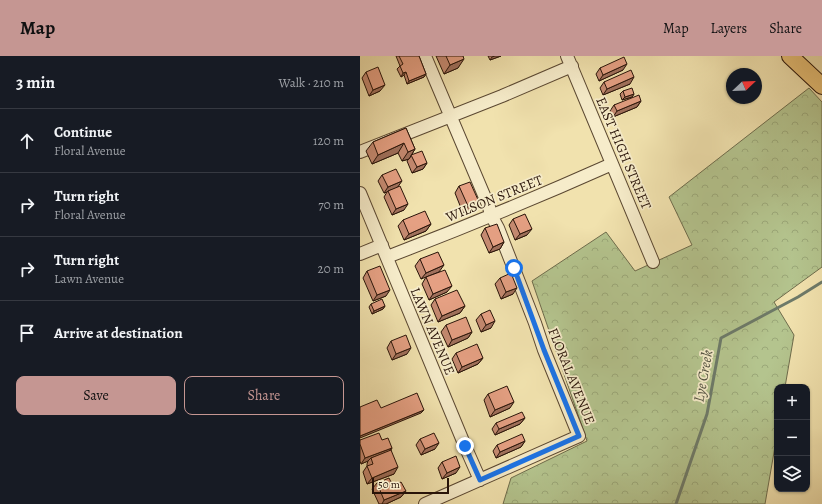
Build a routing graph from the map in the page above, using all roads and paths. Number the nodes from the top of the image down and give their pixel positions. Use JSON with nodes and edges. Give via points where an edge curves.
{"nodes":[{"id":1,"x":425,"y":56,"type":"edge"},
{"id":2,"x":790,"y":56,"type":"edge"},
{"id":3,"x":569,"y":61,"type":"edge"},
{"id":4,"x":822,"y":86,"type":"edge"},
{"id":5,"x":450,"y":116,"type":"junction"},
{"id":6,"x":360,"y":152,"type":"edge"},
{"id":7,"x":612,"y":164,"type":"junction"},
{"id":8,"x":360,"y":194,"type":"edge"},
{"id":9,"x":491,"y":215,"type":"junction"},
{"id":10,"x":382,"y":245,"type":"junction"},
{"id":11,"x":360,"y":254,"type":"edge"},
{"id":12,"x":387,"y":257,"type":"junction"},
{"id":13,"x":653,"y":262,"type":"dead end"},
{"id":14,"x":480,"y":480,"type":"junction"},
{"id":15,"x":425,"y":504,"type":"edge"}],
"edges":[{"from":1,"to":5,"type":"street"},
{"from":2,"to":4,"type":"main road"},
{"from":3,"to":5,"type":"street"},
{"from":3,"to":7,"type":"street","name":"EAST HIGH STREET"},
{"from":5,"to":6,"type":"street"},
{"from":5,"to":9,"type":"street"},
{"from":7,"to":9,"type":"street","name":"WILSON STREET"},
{"from":7,"to":13,"type":"street","name":"EAST HIGH STREET"},
{"from":8,"to":10,"type":"street","name":"LAWN AVENUE"},
{"from":9,"to":12,"type":"street","name":"WILSON STREET"},
{"from":9,"to":14,"type":"street","name":"FLORAL AVENUE","via":[[579,436]]},
{"from":10,"to":11,"type":"street"},
{"from":10,"to":12,"type":"street","name":"LAWN AVENUE"},
{"from":12,"to":14,"type":"street","name":"LAWN AVENUE"},
{"from":14,"to":15,"type":"street","name":"FLORAL AVENUE"}]}
